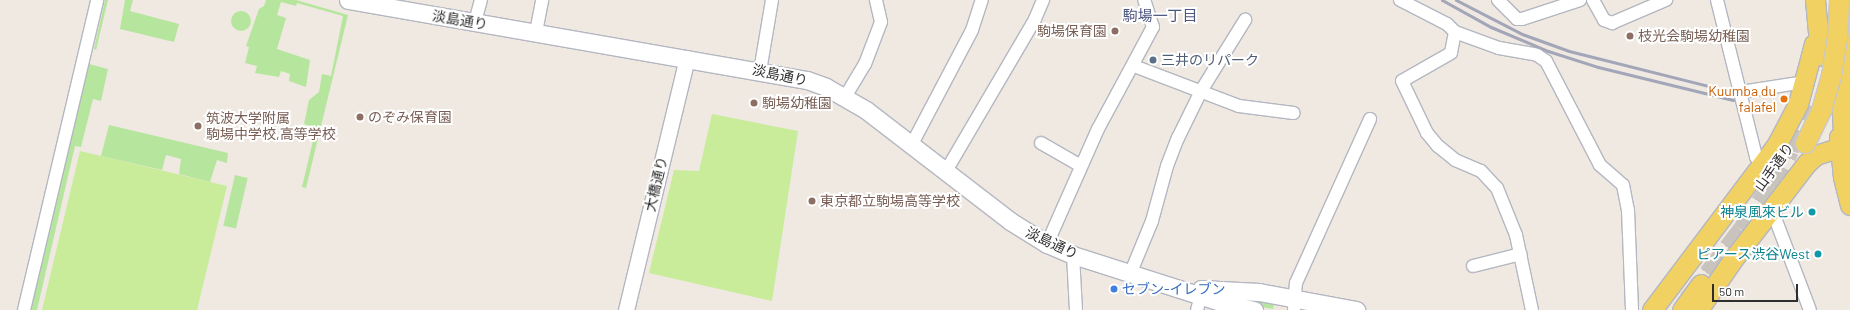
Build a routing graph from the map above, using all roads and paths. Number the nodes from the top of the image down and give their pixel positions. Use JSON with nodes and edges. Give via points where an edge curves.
{"nodes":[{"id":1,"x":97,"y":0,"type":"edge"},
{"id":2,"x":348,"y":0,"type":"edge"},
{"id":3,"x":481,"y":0,"type":"edge"},
{"id":4,"x":542,"y":0,"type":"edge"},
{"id":5,"x":772,"y":0,"type":"edge"},
{"id":6,"x":876,"y":0,"type":"edge"},
{"id":7,"x":982,"y":0,"type":"edge"},
{"id":8,"x":1043,"y":0,"type":"edge"},
{"id":9,"x":1144,"y":0,"type":"edge"},
{"id":10,"x":1400,"y":0,"type":"edge"},
{"id":11,"x":1498,"y":0,"type":"edge"},
{"id":12,"x":1580,"y":0,"type":"edge"},
{"id":13,"x":1592,"y":0,"type":"edge"},
{"id":14,"x":1666,"y":0,"type":"edge"},
{"id":15,"x":1717,"y":0,"type":"edge"},
{"id":16,"x":1815,"y":0,"type":"edge"},
{"id":17,"x":1827,"y":0,"type":"edge"},
{"id":18,"x":1838,"y":0,"type":"edge"},
{"id":19,"x":1849,"y":0,"type":"edge"},
{"id":20,"x":1245,"y":20,"type":"dead end"},
{"id":21,"x":475,"y":22,"type":"junction"},
{"id":22,"x":536,"y":32,"type":"junction"},
{"id":23,"x":1455,"y":32,"type":"junction"},
{"id":24,"x":1819,"y":43,"type":"junction"},
{"id":25,"x":687,"y":58,"type":"junction"},
{"id":26,"x":1134,"y":66,"type":"junction"},
{"id":27,"x":760,"y":71,"type":"junction"},
{"id":28,"x":1805,"y":82,"type":"junction"},
{"id":29,"x":1848,"y":87,"type":"edge"},
{"id":30,"x":1201,"y":91,"type":"junction"},
{"id":31,"x":1741,"y":92,"type":"junction"},
{"id":32,"x":845,"y":97,"type":"junction"},
{"id":33,"x":1294,"y":113,"type":"dead end"},
{"id":34,"x":1850,"y":116,"type":"edge"},
{"id":35,"x":1370,"y":120,"type":"dead end"},
{"id":36,"x":1800,"y":141,"type":"junction"},
{"id":37,"x":1041,"y":143,"type":"dead end"},
{"id":38,"x":912,"y":144,"type":"junction"},
{"id":39,"x":1840,"y":149,"type":"junction"},
{"id":40,"x":1764,"y":163,"type":"junction"},
{"id":41,"x":1081,"y":166,"type":"junction"},
{"id":42,"x":946,"y":171,"type":"junction"},
{"id":43,"x":1850,"y":205,"type":"edge"},
{"id":44,"x":1768,"y":213,"type":"junction"},
{"id":45,"x":1047,"y":244,"type":"junction"},
{"id":46,"x":1521,"y":254,"type":"junction"},
{"id":47,"x":1073,"y":255,"type":"junction"},
{"id":48,"x":1473,"y":266,"type":"dead end"},
{"id":49,"x":1131,"y":272,"type":"junction"},
{"id":50,"x":1183,"y":288,"type":"junction"},
{"id":51,"x":1199,"y":302,"type":"edge"},
{"id":52,"x":1295,"y":304,"type":"edge"},
{"id":53,"x":24,"y":310,"type":"edge"},
{"id":54,"x":626,"y":310,"type":"edge"},
{"id":55,"x":1076,"y":310,"type":"edge"},
{"id":56,"x":1254,"y":310,"type":"edge"},
{"id":57,"x":1356,"y":310,"type":"edge"},
{"id":58,"x":1532,"y":310,"type":"edge"},
{"id":59,"x":1632,"y":310,"type":"edge"},
{"id":60,"x":1652,"y":310,"type":"edge"},
{"id":61,"x":1664,"y":310,"type":"edge"},
{"id":62,"x":1682,"y":310,"type":"edge"},
{"id":63,"x":1698,"y":310,"type":"edge"},
{"id":64,"x":1810,"y":310,"type":"edge"}],
"edges":[{"from":1,"to":53,"type":"street"},
{"from":2,"to":21,"type":"main road","name":"淡島通り"},
{"from":3,"to":21,"type":"street"},
{"from":4,"to":22,"type":"street"},
{"from":5,"to":27,"type":"street"},
{"from":6,"to":32,"type":"street","via":[[881,22],[865,64]]},
{"from":7,"to":38,"type":"street","via":[[972,30]]},
{"from":8,"to":42,"type":"street","via":[[1035,19]]},
{"from":9,"to":26,"type":"street","via":[[1153,27]]},
{"from":10,"to":23,"type":"street","via":[[1447,24]]},
{"from":11,"to":12,"type":"street","via":[[1517,19]]},
{"from":13,"to":14,"type":"street","via":[[1604,20],[1612,23]]},
{"from":15,"to":31,"type":"street"},
{"from":16,"to":24,"type":"main road"},
{"from":17,"to":36,"type":"main road","name":"山手通り","via":[[1827,37],[1820,73]]},
{"from":18,"to":36,"type":"main road","name":"山手通り","bridge":true,"via":[[1837,39],[1831,75],[1821,110]]},
{"from":19,"to":29,"type":"main road"},
{"from":20,"to":30,"type":"street"},
{"from":21,"to":22,"type":"main road","name":"淡島通り"},
{"from":22,"to":25,"type":"main road","name":"淡島通り"},
{"from":23,"to":46,"type":"street","via":[[1451,53],[1402,81],[1427,133],[1438,146],[1455,160],[1481,171],[1497,188]]},
{"from":23,"to":59,"type":"street","via":[[1499,48],[1537,55],[1546,61],[1600,165],[1623,185],[1628,210]]},
{"from":24,"to":28,"type":"main road","via":[[1814,44]]},
{"from":24,"to":39,"type":"main road","via":[[1831,86]]},
{"from":25,"to":27,"type":"main road","name":"淡島通り"},
{"from":25,"to":54,"type":"street","name":"大橋通り"},
{"from":26,"to":30,"type":"street"},
{"from":26,"to":41,"type":"street","via":[[1098,129]]},
{"from":27,"to":32,"type":"main road","name":"淡島通り","via":[[807,80]]},
{"from":28,"to":31,"type":"street"},
{"from":28,"to":40,"type":"main road","via":[[1793,115]]},
{"from":29,"to":34,"type":"main road"},
{"from":29,"to":39,"type":"main road","via":[[1841,100],[1846,142]]},
{"from":30,"to":33,"type":"street","via":[[1239,106]]},
{"from":30,"to":49,"type":"street","via":[[1167,166],[1152,221]]},
{"from":31,"to":40,"type":"street","via":[[1756,157]]},
{"from":32,"to":38,"type":"main road","name":"淡島通り"},
{"from":35,"to":52,"type":"street","via":[[1296,283]]},
{"from":36,"to":61,"type":"main road","name":"山手通り"},
{"from":36,"to":62,"type":"main road","name":"山手通り"},
{"from":37,"to":41,"type":"street"},
{"from":38,"to":42,"type":"main road","name":"淡島通り"},
{"from":39,"to":43,"type":"main road"},
{"from":39,"to":44,"type":"main road","via":[[1811,159]]},
{"from":40,"to":60,"type":"main road"},
{"from":41,"to":45,"type":"street"},
{"from":42,"to":45,"type":"main road","name":"淡島通り","via":[[1010,221]]},
{"from":44,"to":63,"type":"main road"},
{"from":44,"to":64,"type":"street","via":[[1775,218]]},
{"from":45,"to":47,"type":"main road","name":"淡島通り"},
{"from":46,"to":48,"type":"street"},
{"from":46,"to":58,"type":"street"},
{"from":47,"to":49,"type":"main road","name":"淡島通り"},
{"from":47,"to":55,"type":"street"},
{"from":49,"to":50,"type":"main road","name":"淡島通り"},
{"from":50,"to":51,"type":"main road"},
{"from":50,"to":52,"type":"main road","via":[[1259,292]]},
{"from":51,"to":56,"type":"main road"},
{"from":52,"to":57,"type":"main road"}]}
